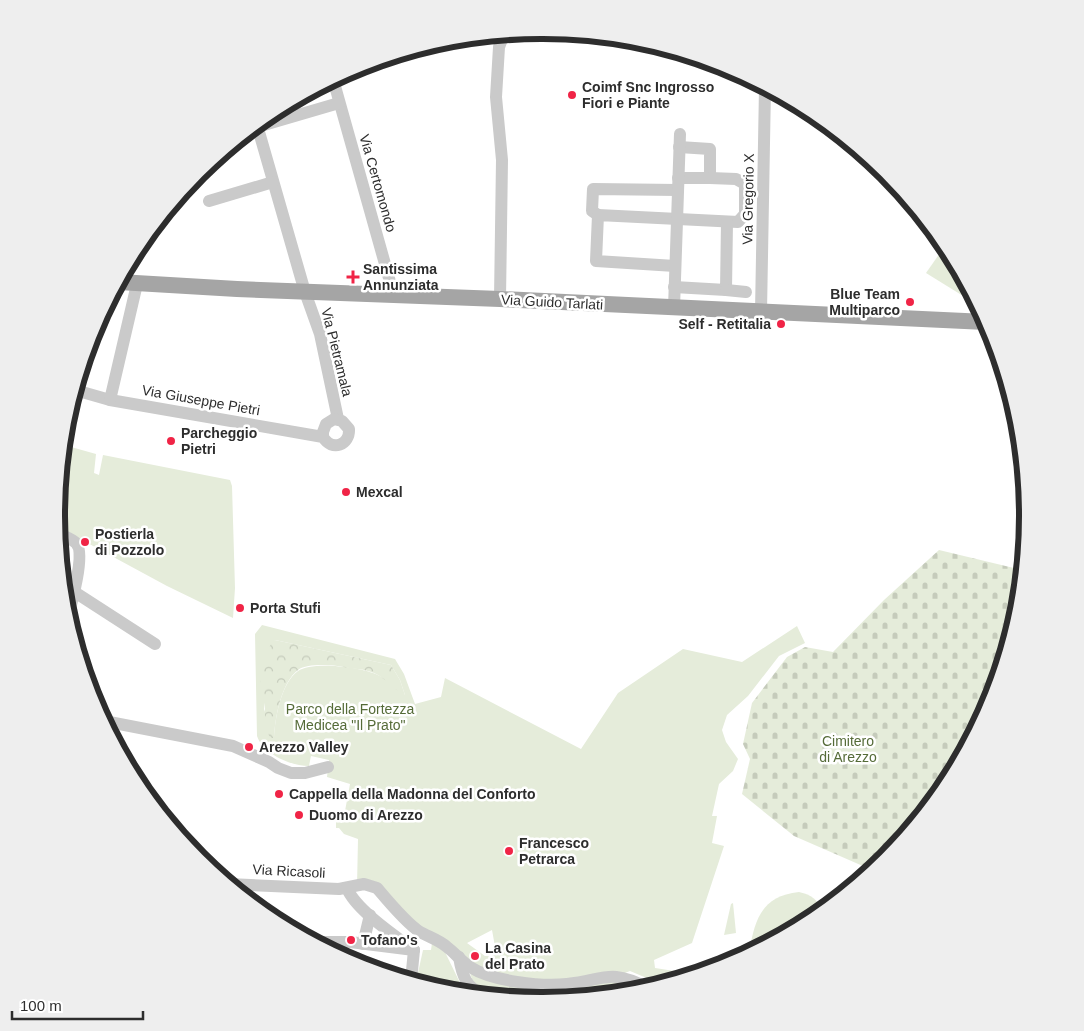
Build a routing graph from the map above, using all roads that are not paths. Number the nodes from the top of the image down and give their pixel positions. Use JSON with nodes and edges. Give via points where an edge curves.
{"nodes":[{"id":1,"x":502,"y":41,"type":"edge"},
{"id":2,"x":335,"y":86,"type":"edge"},
{"id":3,"x":765,"y":95,"type":"edge"},
{"id":4,"x":339,"y":103,"type":"junction"},
{"id":5,"x":274,"y":121,"type":"edge"},
{"id":6,"x":259,"y":132,"type":"edge"},
{"id":7,"x":710,"y":178,"type":"junction"},
{"id":8,"x":273,"y":182,"type":"junction"},
{"id":9,"x":678,"y":184,"type":"junction"},
{"id":10,"x":209,"y":201,"type":"dead end"},
{"id":11,"x":598,"y":215,"type":"junction"},
{"id":12,"x":677,"y":220,"type":"junction"},
{"id":13,"x":727,"y":222,"type":"junction"},
{"id":14,"x":675,"y":266,"type":"junction"},
{"id":15,"x":126,"y":283,"type":"edge"},
{"id":16,"x":138,"y":284,"type":"junction"},
{"id":17,"x":674,"y":287,"type":"junction"},
{"id":18,"x":726,"y":290,"type":"junction"},
{"id":19,"x":305,"y":292,"type":"junction"},
{"id":20,"x":746,"y":292,"type":"dead end"},
{"id":21,"x":394,"y":296,"type":"junction"},
{"id":22,"x":500,"y":299,"type":"junction"},
{"id":23,"x":674,"y":308,"type":"junction"},
{"id":24,"x":904,"y":311,"type":"junction"},
{"id":25,"x":761,"y":312,"type":"junction"},
{"id":26,"x":802,"y":314,"type":"junction"},
{"id":27,"x":844,"y":316,"type":"junction"},
{"id":28,"x":977,"y":321,"type":"edge"},
{"id":29,"x":977,"y":322,"type":"edge"},
{"id":30,"x":81,"y":392,"type":"edge"},
{"id":31,"x":110,"y":400,"type":"junction"},
{"id":32,"x":338,"y":419,"type":"junction"},
{"id":33,"x":323,"y":437,"type":"junction"},
{"id":34,"x":66,"y":537,"type":"edge"},
{"id":35,"x":74,"y":591,"type":"junction"},
{"id":36,"x":72,"y":598,"type":"edge"},
{"id":37,"x":155,"y":644,"type":"dead end"},
{"id":38,"x":113,"y":723,"type":"edge"},
{"id":39,"x":328,"y":768,"type":"dead end"},
{"id":40,"x":240,"y":884,"type":"edge"},
{"id":41,"x":347,"y":888,"type":"junction"},
{"id":42,"x":370,"y":916,"type":"junction"},
{"id":43,"x":329,"y":942,"type":"edge"},
{"id":44,"x":364,"y":944,"type":"junction"},
{"id":45,"x":414,"y":950,"type":"junction"},
{"id":46,"x":459,"y":958,"type":"junction"},
{"id":47,"x":412,"y":974,"type":"edge"},
{"id":48,"x":637,"y":983,"type":"edge"},
{"id":49,"x":470,"y":986,"type":"edge"}],
"edges":[{"from":1,"to":22,"type":"street","via":[[496,97],[502,160]]},
{"from":2,"to":4,"type":"street","name":"Via Certomondo"},
{"from":3,"to":25,"type":"street","name":"Via Gregorio X"},
{"from":4,"to":5,"type":"street"},
{"from":4,"to":21,"type":"street","name":"Via Certomondo"},
{"from":6,"to":8,"type":"street","name":"Via Pietramala"},
{"from":7,"to":9,"type":"street"},
{"from":7,"to":9,"type":"street","via":[[710,149],[680,141]]},
{"from":7,"to":13,"type":"street","via":[[736,179],[745,184],[745,214],[738,222]]},
{"from":8,"to":10,"type":"street"},
{"from":8,"to":19,"type":"street","name":"Via Pietramala"},
{"from":9,"to":11,"type":"street","via":[[593,189],[592,211]]},
{"from":9,"to":12,"type":"street"},
{"from":11,"to":12,"type":"street"},
{"from":11,"to":14,"type":"street","via":[[596,261]]},
{"from":12,"to":13,"type":"street"},
{"from":12,"to":14,"type":"street"},
{"from":13,"to":18,"type":"street"},
{"from":14,"to":17,"type":"street"},
{"from":15,"to":16,"type":"main road","name":"Via Guido Tarlati"},
{"from":16,"to":19,"type":"main road","name":"Via Guido Tarlati"},
{"from":16,"to":31,"type":"street"},
{"from":17,"to":18,"type":"street"},
{"from":17,"to":23,"type":"street"},
{"from":18,"to":20,"type":"street"},
{"from":19,"to":21,"type":"main road","name":"Via Guido Tarlati"},
{"from":19,"to":32,"type":"street","name":"Via Pietramala","via":[[320,334]]},
{"from":21,"to":22,"type":"main road","name":"Via Guido Tarlati"},
{"from":22,"to":23,"type":"main road","name":"Via Guido Tarlati"},
{"from":23,"to":25,"type":"main road","name":"Via Guido Tarlati"},
{"from":24,"to":26,"type":"main road","via":[[845,309]]},
{"from":24,"to":27,"type":"main road","via":[[903,314]]},
{"from":24,"to":28,"type":"main road"},
{"from":25,"to":26,"type":"main road","name":"Via Guido Tarlati"},
{"from":26,"to":27,"type":"main road","name":"Via Guido Tarlati"},
{"from":27,"to":29,"type":"main road","name":"Via Guido Tarlati"},
{"from":30,"to":31,"type":"street","name":"Via Giuseppe Pietri"},
{"from":31,"to":33,"type":"street","name":"Via Giuseppe Pietri"},
{"from":32,"to":33,"type":"street","via":[[326,424]]},
{"from":32,"to":33,"type":"street","name":"Via Giuseppe Pietri","via":[[349,429],[345,442],[337,446]]},
{"from":34,"to":35,"type":"street","via":[[76,543],[79,550]]},
{"from":35,"to":36,"type":"street"},
{"from":35,"to":37,"type":"street"},
{"from":38,"to":39,"type":"street","via":[[233,746],[291,773]]},
{"from":40,"to":41,"type":"street","name":"Via Ricasoli"},
{"from":41,"to":42,"type":"street","via":[[349,895]]},
{"from":41,"to":46,"type":"street","name":"Via Ricasoli","via":[[364,884],[377,888],[419,931],[446,946]]},
{"from":42,"to":44,"type":"street"},
{"from":42,"to":45,"type":"street"},
{"from":43,"to":44,"type":"street"},
{"from":44,"to":45,"type":"street"},
{"from":45,"to":47,"type":"street"},
{"from":46,"to":48,"type":"street","name":"Via Ricasoli","via":[[483,973],[520,982],[567,984],[617,976]]},
{"from":46,"to":49,"type":"street","via":[[462,973]]}]}
